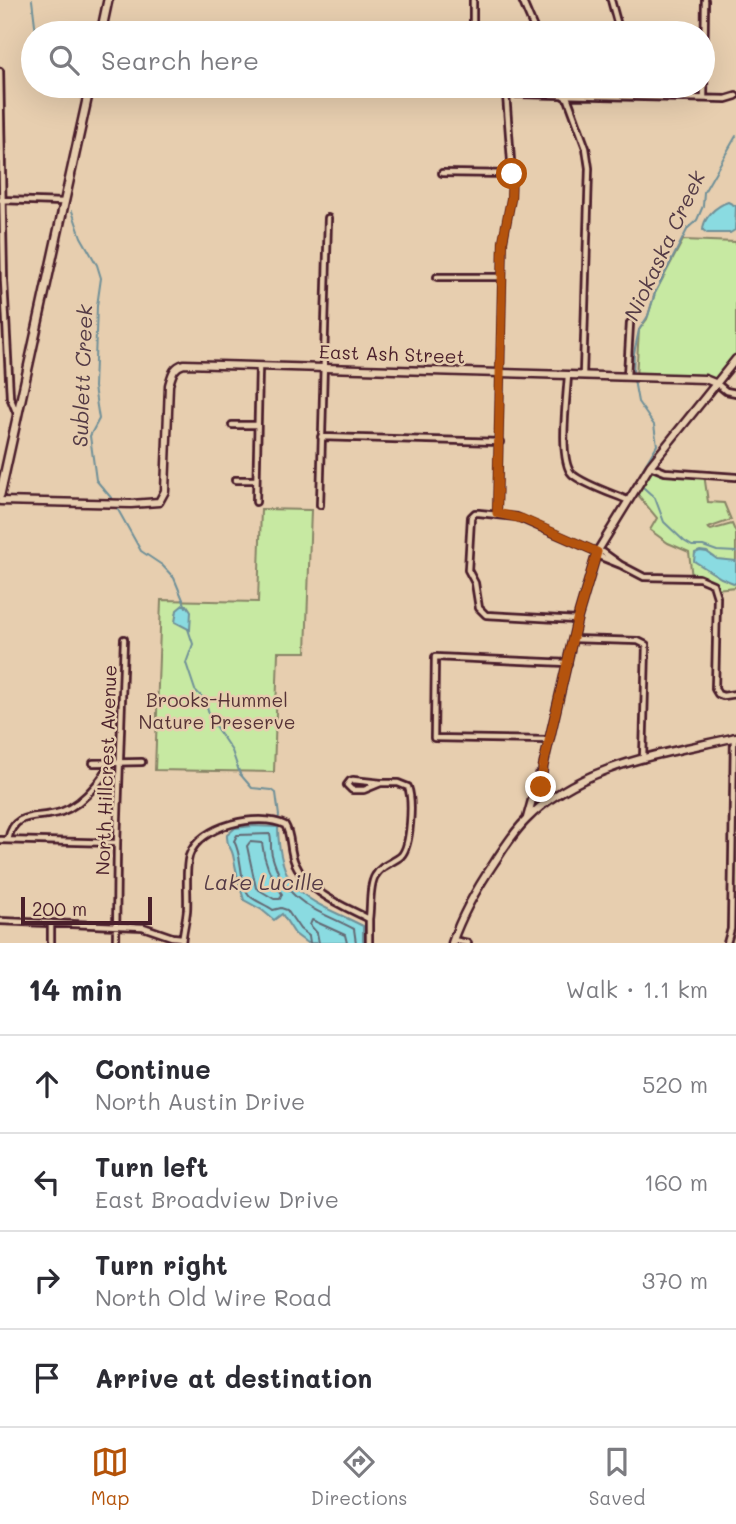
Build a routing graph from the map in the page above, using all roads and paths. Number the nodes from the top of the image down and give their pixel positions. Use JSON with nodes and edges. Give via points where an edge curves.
{"nodes":[{"id":1,"x":108,"y":0,"type":"edge"},
{"id":2,"x":473,"y":0,"type":"edge"},
{"id":3,"x":522,"y":0,"type":"edge"},
{"id":4,"x":611,"y":0,"type":"edge"},
{"id":5,"x":705,"y":0,"type":"edge"},
{"id":6,"x":104,"y":21,"type":"edge"},
{"id":7,"x":473,"y":21,"type":"edge"},
{"id":8,"x":531,"y":21,"type":"edge"},
{"id":9,"x":617,"y":21,"type":"edge"},
{"id":10,"x":705,"y":21,"type":"edge"},
{"id":11,"x":0,"y":71,"type":"edge"},
{"id":12,"x":736,"y":96,"type":"edge"},
{"id":13,"x":87,"y":98,"type":"edge"},
{"id":14,"x":506,"y":98,"type":"edge"},
{"id":15,"x":566,"y":98,"type":"edge"},
{"id":16,"x":704,"y":98,"type":"edge"},
{"id":17,"x":442,"y":173,"type":"dead end"},
{"id":18,"x":512,"y":174,"type":"junction"},
{"id":19,"x":1,"y":200,"type":"edge"},
{"id":20,"x":63,"y":202,"type":"junction"},
{"id":21,"x":328,"y":219,"type":"dead end"},
{"id":22,"x":437,"y":277,"type":"dead end"},
{"id":23,"x":501,"y":277,"type":"junction"},
{"id":24,"x":630,"y":323,"type":"dead end"},
{"id":25,"x":736,"y":359,"type":"edge"},
{"id":26,"x":259,"y":365,"type":"junction"},
{"id":27,"x":324,"y":367,"type":"junction"},
{"id":28,"x":500,"y":373,"type":"junction"},
{"id":29,"x":568,"y":374,"type":"junction"},
{"id":30,"x":583,"y":375,"type":"junction"},
{"id":31,"x":627,"y":376,"type":"junction"},
{"id":32,"x":715,"y":383,"type":"junction"},
{"id":33,"x":736,"y":393,"type":"edge"},
{"id":34,"x":17,"y":415,"type":"junction"},
{"id":35,"x":232,"y":425,"type":"dead end"},
{"id":36,"x":257,"y":425,"type":"junction"},
{"id":37,"x":321,"y":437,"type":"junction"},
{"id":38,"x":500,"y":442,"type":"junction"},
{"id":39,"x":650,"y":466,"type":"junction"},
{"id":40,"x":736,"y":477,"type":"edge"},
{"id":41,"x":235,"y":480,"type":"dead end"},
{"id":42,"x":256,"y":481,"type":"junction"},
{"id":43,"x":0,"y":495,"type":"edge"},
{"id":44,"x":627,"y":500,"type":"junction"},
{"id":45,"x":0,"y":501,"type":"edge"},
{"id":46,"x":256,"y":502,"type":"dead end"},
{"id":47,"x":320,"y":505,"type":"dead end"},
{"id":48,"x":497,"y":513,"type":"junction"},
{"id":49,"x":597,"y":552,"type":"junction"},
{"id":50,"x":577,"y":620,"type":"junction"},
{"id":51,"x":124,"y":639,"type":"dead end"},
{"id":52,"x":573,"y":639,"type":"junction"},
{"id":53,"x":568,"y":663,"type":"junction"},
{"id":54,"x":736,"y":694,"type":"edge"},
{"id":55,"x":735,"y":737,"type":"edge"},
{"id":56,"x":549,"y":740,"type":"junction"},
{"id":57,"x":643,"y":760,"type":"junction"},
{"id":58,"x":142,"y":762,"type":"dead end"},
{"id":59,"x":93,"y":763,"type":"dead end"},
{"id":60,"x":109,"y":763,"type":"junction"},
{"id":61,"x":120,"y":763,"type":"junction"},
{"id":62,"x":543,"y":767,"type":"junction"},
{"id":63,"x":382,"y":783,"type":"junction"},
{"id":64,"x":549,"y":800,"type":"junction"},
{"id":65,"x":527,"y":818,"type":"junction"},
{"id":66,"x":0,"y":840,"type":"edge"},
{"id":67,"x":8,"y":840,"type":"junction"},
{"id":68,"x":117,"y":843,"type":"junction"},
{"id":69,"x":734,"y":855,"type":"edge"},
{"id":70,"x":369,"y":919,"type":"junction"},
{"id":71,"x":0,"y":921,"type":"edge"},
{"id":72,"x":51,"y":923,"type":"junction"},
{"id":73,"x":117,"y":925,"type":"junction"},
{"id":74,"x":734,"y":929,"type":"edge"},
{"id":75,"x":183,"y":941,"type":"edge"},
{"id":76,"x":453,"y":942,"type":"edge"},
{"id":77,"x":51,"y":943,"type":"edge"},
{"id":78,"x":116,"y":943,"type":"edge"},
{"id":79,"x":369,"y":943,"type":"edge"},
{"id":80,"x":468,"y":943,"type":"edge"},
{"id":81,"x":727,"y":943,"type":"edge"}],
"edges":[{"from":1,"to":6,"type":"main road"},
{"from":2,"to":7,"type":"street"},
{"from":3,"to":8,"type":"street"},
{"from":4,"to":9,"type":"street"},
{"from":5,"to":10,"type":"street"},
{"from":11,"to":19,"type":"street"},
{"from":12,"to":16,"type":"street"},
{"from":13,"to":20,"type":"main road"},
{"from":14,"to":18,"type":"street"},
{"from":15,"to":30,"type":"street","via":[[589,168]]},
{"from":17,"to":18,"type":"street"},
{"from":18,"to":23,"type":"street"},
{"from":19,"to":20,"type":"street"},
{"from":19,"to":34,"type":"street","via":[[10,397]]},
{"from":20,"to":34,"type":"main road"},
{"from":21,"to":27,"type":"street"},
{"from":22,"to":23,"type":"street"},
{"from":23,"to":28,"type":"street"},
{"from":24,"to":31,"type":"street"},
{"from":25,"to":32,"type":"street"},
{"from":26,"to":27,"type":"street","name":"East Ash Street"},
{"from":26,"to":36,"type":"street"},
{"from":26,"to":45,"type":"street","name":"East Ash Street","via":[[184,364],[173,372],[167,401],[165,491],[155,504]]},
{"from":27,"to":28,"type":"street","name":"East Ash Street"},
{"from":27,"to":37,"type":"street"},
{"from":28,"to":29,"type":"street","name":"East Ash Street"},
{"from":28,"to":38,"type":"street"},
{"from":29,"to":30,"type":"street","name":"East Ash Street"},
{"from":29,"to":44,"type":"street","via":[[566,463],[576,477]]},
{"from":30,"to":31,"type":"street","name":"East Ash Street"},
{"from":31,"to":32,"type":"street","name":"East Ash Street"},
{"from":32,"to":33,"type":"street","name":"East Ash Street"},
{"from":32,"to":39,"type":"street"},
{"from":34,"to":43,"type":"main road"},
{"from":35,"to":36,"type":"street"},
{"from":36,"to":42,"type":"street"},
{"from":37,"to":38,"type":"street"},
{"from":37,"to":47,"type":"street"},
{"from":38,"to":48,"type":"street"},
{"from":39,"to":40,"type":"street","via":[[665,472]]},
{"from":39,"to":44,"type":"street"},
{"from":41,"to":42,"type":"street"},
{"from":42,"to":46,"type":"street"},
{"from":44,"to":49,"type":"street"},
{"from":48,"to":49,"type":"street","via":[[523,519]]},
{"from":48,"to":50,"type":"street","via":[[472,514],[470,522],[468,570],[482,613]]},
{"from":49,"to":50,"type":"street"},
{"from":49,"to":54,"type":"street","via":[[644,576],[699,578],[713,584],[717,597],[715,682],[718,694]]},
{"from":50,"to":52,"type":"street"},
{"from":51,"to":61,"type":"street","name":"North Hillcrest Avenue"},
{"from":52,"to":53,"type":"street"},
{"from":52,"to":57,"type":"street","via":[[644,642]]},
{"from":53,"to":56,"type":"street"},
{"from":53,"to":56,"type":"street","via":[[435,657],[434,738]]},
{"from":55,"to":57,"type":"street"},
{"from":55,"to":69,"type":"street"},
{"from":56,"to":62,"type":"street"},
{"from":57,"to":64,"type":"street","via":[[590,776]]},
{"from":58,"to":61,"type":"street"},
{"from":59,"to":60,"type":"street"},
{"from":60,"to":61,"type":"street"},
{"from":60,"to":67,"type":"street","via":[[74,807],[16,822]]},
{"from":61,"to":68,"type":"street","name":"North Hillcrest Avenue"},
{"from":62,"to":64,"type":"street","via":[[541,787]]},
{"from":62,"to":65,"type":"street"},
{"from":63,"to":63,"type":"street","via":[[353,780],[347,785],[358,790]]},
{"from":63,"to":70,"type":"street","via":[[408,787],[409,831],[401,856],[375,875]]},
{"from":64,"to":65,"type":"street"},
{"from":65,"to":76,"type":"street","via":[[473,895]]},
{"from":66,"to":67,"type":"street"},
{"from":67,"to":68,"type":"street"},
{"from":68,"to":73,"type":"street","name":"North Hillcrest Avenue"},
{"from":69,"to":74,"type":"street"},
{"from":70,"to":75,"type":"street","via":[[306,881],[295,863],[288,829],[279,822],[250,820],[221,827],[200,839],[189,856]]},
{"from":70,"to":79,"type":"street"},
{"from":71,"to":72,"type":"street"},
{"from":72,"to":73,"type":"street"},
{"from":72,"to":77,"type":"street"},
{"from":73,"to":75,"type":"street","via":[[143,927]]},
{"from":73,"to":78,"type":"street","name":"North Hillcrest Avenue"},
{"from":74,"to":81,"type":"street"},
{"from":76,"to":80,"type":"street"}]}
